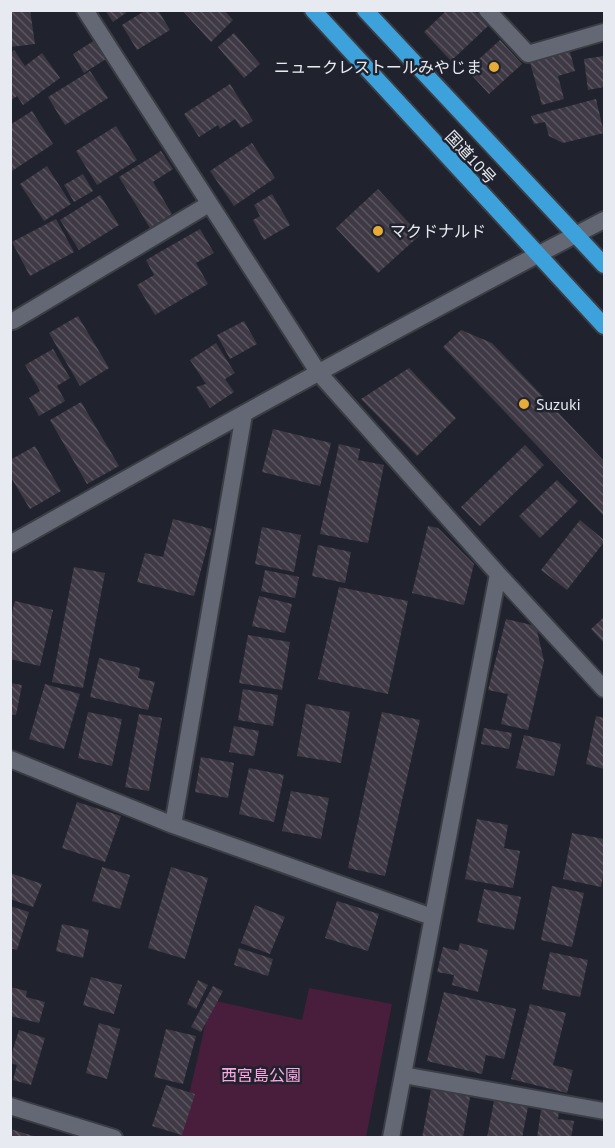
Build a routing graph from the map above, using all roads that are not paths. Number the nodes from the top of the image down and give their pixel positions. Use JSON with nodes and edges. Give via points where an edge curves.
{"nodes":[{"id":1,"x":85,"y":10,"type":"edge"},
{"id":2,"x":313,"y":10,"type":"edge"},
{"id":3,"x":365,"y":10,"type":"edge"},
{"id":4,"x":487,"y":10,"type":"edge"},
{"id":5,"x":604,"y":32,"type":"edge"},
{"id":6,"x":209,"y":204,"type":"junction"},
{"id":7,"x":604,"y":220,"type":"edge"},
{"id":8,"x":577,"y":235,"type":"junction"},
{"id":9,"x":538,"y":255,"type":"junction"},
{"id":10,"x":604,"y":265,"type":"edge"},
{"id":11,"x":10,"y":321,"type":"edge"},
{"id":12,"x":604,"y":326,"type":"edge"},
{"id":13,"x":318,"y":372,"type":"junction"},
{"id":14,"x":244,"y":414,"type":"junction"},
{"id":15,"x":10,"y":544,"type":"edge"},
{"id":16,"x":498,"y":574,"type":"junction"},
{"id":17,"x":604,"y":689,"type":"edge"},
{"id":18,"x":10,"y":759,"type":"edge"},
{"id":19,"x":173,"y":825,"type":"junction"},
{"id":20,"x":432,"y":917,"type":"junction"},
{"id":21,"x":403,"y":1076,"type":"junction"},
{"id":22,"x":10,"y":1106,"type":"edge"},
{"id":23,"x":604,"y":1112,"type":"edge"},
{"id":24,"x":114,"y":1137,"type":"edge"},
{"id":25,"x":392,"y":1137,"type":"edge"}],
"edges":[{"from":1,"to":6,"type":"street"},
{"from":2,"to":9,"type":"highway","name":"国道10号"},
{"from":3,"to":8,"type":"highway","name":"国道10号"},
{"from":4,"to":5,"type":"street","via":[[528,54]]},
{"from":6,"to":11,"type":"street"},
{"from":6,"to":13,"type":"street"},
{"from":7,"to":8,"type":"street"},
{"from":8,"to":9,"type":"street"},
{"from":8,"to":10,"type":"highway","name":"国道10号"},
{"from":9,"to":12,"type":"highway","name":"国道10号"},
{"from":9,"to":13,"type":"street"},
{"from":13,"to":14,"type":"street"},
{"from":13,"to":16,"type":"street"},
{"from":14,"to":15,"type":"street"},
{"from":14,"to":19,"type":"street"},
{"from":16,"to":17,"type":"street"},
{"from":16,"to":20,"type":"street"},
{"from":18,"to":19,"type":"street"},
{"from":19,"to":20,"type":"street"},
{"from":20,"to":21,"type":"street"},
{"from":21,"to":23,"type":"street"},
{"from":21,"to":25,"type":"street"},
{"from":22,"to":24,"type":"street"}]}
